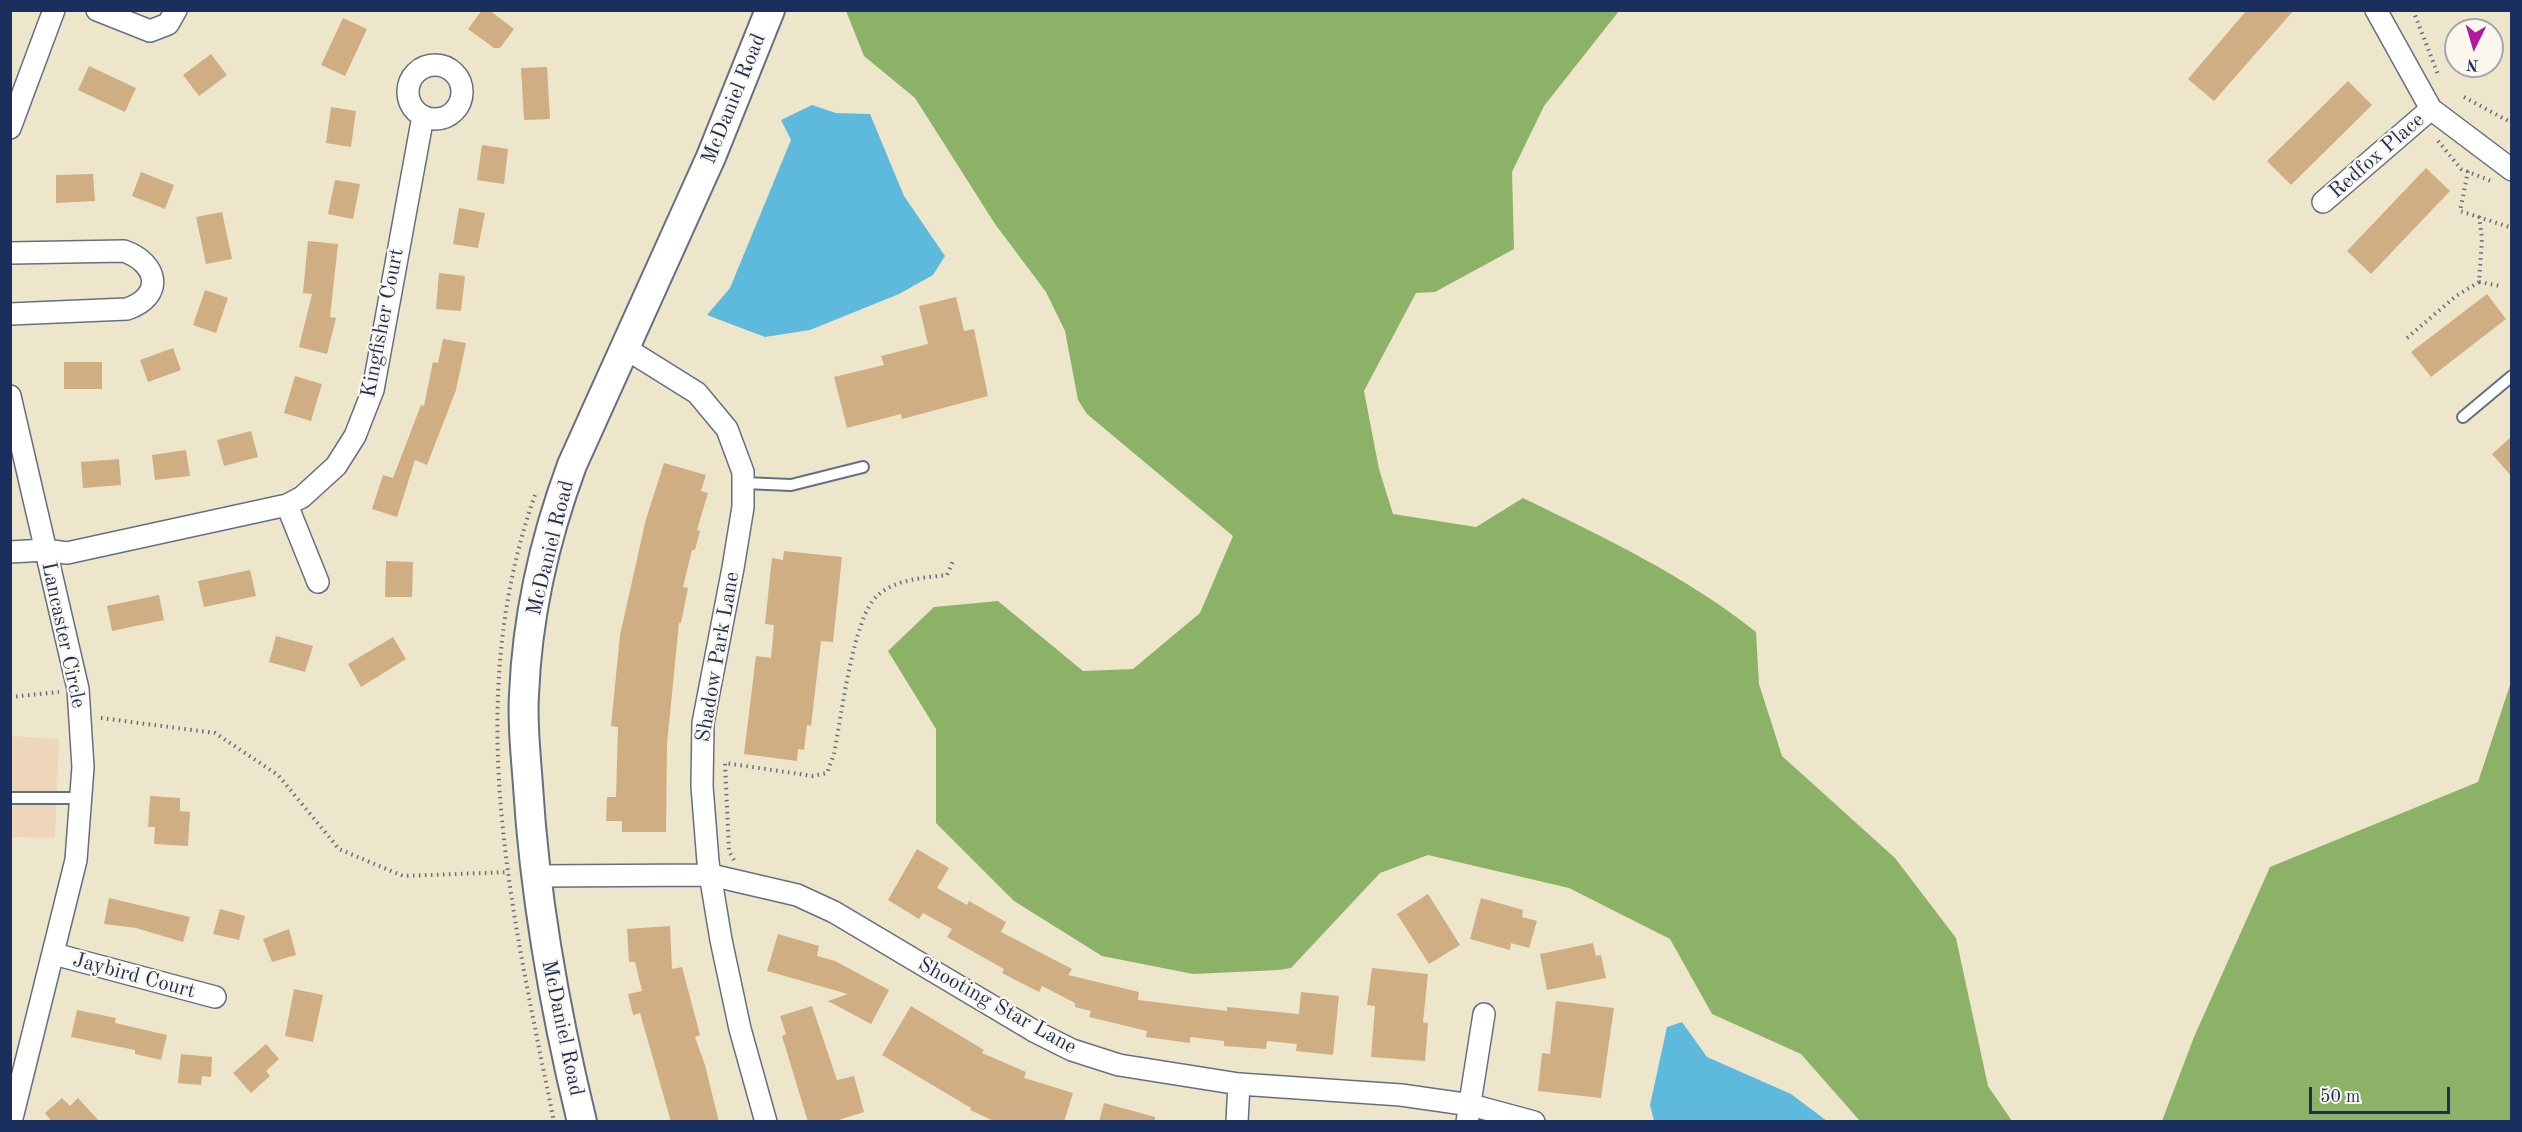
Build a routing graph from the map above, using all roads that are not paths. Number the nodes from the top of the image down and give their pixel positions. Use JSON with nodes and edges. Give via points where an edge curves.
{"nodes":[{"id":1,"x":54,"y":10,"type":"edge"},
{"id":2,"x":98,"y":10,"type":"edge"},
{"id":3,"x":176,"y":10,"type":"edge"},
{"id":4,"x":770,"y":10,"type":"edge"},
{"id":5,"x":2376,"y":10,"type":"edge"},
{"id":6,"x":2431,"y":109,"type":"junction"},
{"id":7,"x":423,"y":116,"type":"dead end"},
{"id":8,"x":10,"y":128,"type":"edge"},
{"id":9,"x":2504,"y":177,"type":"edge"},
{"id":10,"x":2323,"y":202,"type":"dead end"},
{"id":11,"x":10,"y":253,"type":"edge"},
{"id":12,"x":10,"y":314,"type":"edge"},
{"id":13,"x":625,"y":348,"type":"junction"},
{"id":14,"x":2511,"y":376,"type":"edge"},
{"id":15,"x":10,"y":396,"type":"edge"},
{"id":16,"x":2463,"y":417,"type":"dead end"},
{"id":17,"x":863,"y":467,"type":"dead end"},
{"id":18,"x":744,"y":483,"type":"junction"},
{"id":19,"x":287,"y":505,"type":"junction"},
{"id":20,"x":45,"y":549,"type":"junction"},
{"id":21,"x":10,"y":552,"type":"edge"},
{"id":22,"x":318,"y":582,"type":"dead end"},
{"id":23,"x":10,"y":798,"type":"edge"},
{"id":24,"x":81,"y":798,"type":"junction"},
{"id":25,"x":523,"y":874,"type":"junction"},
{"id":26,"x":711,"y":875,"type":"junction"},
{"id":27,"x":54,"y":954,"type":"junction"},
{"id":28,"x":214,"y":997,"type":"dead end"},
{"id":29,"x":1484,"y":1014,"type":"dead end"},
{"id":30,"x":1239,"y":1084,"type":"junction"},
{"id":31,"x":1469,"y":1113,"type":"edge"},
{"id":32,"x":11,"y":1122,"type":"edge"},
{"id":33,"x":582,"y":1122,"type":"edge"},
{"id":34,"x":766,"y":1122,"type":"edge"},
{"id":35,"x":1237,"y":1122,"type":"edge"},
{"id":36,"x":1534,"y":1122,"type":"edge"}],
"edges":[{"from":1,"to":8,"type":"street"},
{"from":2,"to":3,"type":"street","via":[[150,31],[168,24]]},
{"from":4,"to":13,"type":"main road","name":"McDaniel Road","via":[[711,157]]},
{"from":5,"to":6,"type":"street"},
{"from":6,"to":9,"type":"street"},
{"from":6,"to":10,"type":"street","name":"Redfox Place"},
{"from":7,"to":19,"type":"street","name":"Kingfisher Court","via":[[373,390],[344,456],[324,479]]},
{"from":11,"to":12,"type":"street","via":[[124,250],[147,264],[152,287],[147,298],[127,309]]},
{"from":13,"to":18,"type":"street","name":"Shadow Park Lane","via":[[686,384],[708,404],[727,429],[739,457]]},
{"from":13,"to":25,"type":"main road","name":"McDaniel Road","via":[[560,496],[535,594],[524,694],[530,825]]},
{"from":14,"to":16,"type":"lane"},
{"from":15,"to":20,"type":"street","name":"Lancaster Circle"},
{"from":17,"to":18,"type":"lane","via":[[791,485]]},
{"from":18,"to":26,"type":"street","name":"Shadow Park Lane","via":[[732,579],[703,723],[704,821]]},
{"from":19,"to":20,"type":"street","name":"Kingfisher Court","via":[[67,553]]},
{"from":19,"to":22,"type":"street"},
{"from":20,"to":21,"type":"street","name":"Kingfisher Court"},
{"from":20,"to":24,"type":"street","name":"Lancaster Circle","via":[[78,689]]},
{"from":23,"to":24,"type":"lane"},
{"from":24,"to":27,"type":"street","name":"Lancaster Circle","via":[[76,860]]},
{"from":25,"to":26,"type":"street","name":"Shooting Star Lane"},
{"from":25,"to":33,"type":"main road","name":"McDaniel Road","via":[[541,920],[563,1046]]},
{"from":26,"to":30,"type":"street","name":"Shooting Star Lane","via":[[797,895],[834,912],[1072,1050],[1119,1065]]},
{"from":26,"to":34,"type":"street","name":"Shadow Park Lane","via":[[734,1006]]},
{"from":27,"to":28,"type":"street","name":"Jaybird Court"},
{"from":27,"to":32,"type":"street","name":"Lancaster Circle"},
{"from":29,"to":31,"type":"street"},
{"from":30,"to":31,"type":"street","name":"Shooting Star Lane","via":[[1401,1095]]},
{"from":30,"to":35,"type":"street"},
{"from":31,"to":36,"type":"street","name":"Shooting Star Lane"}]}
